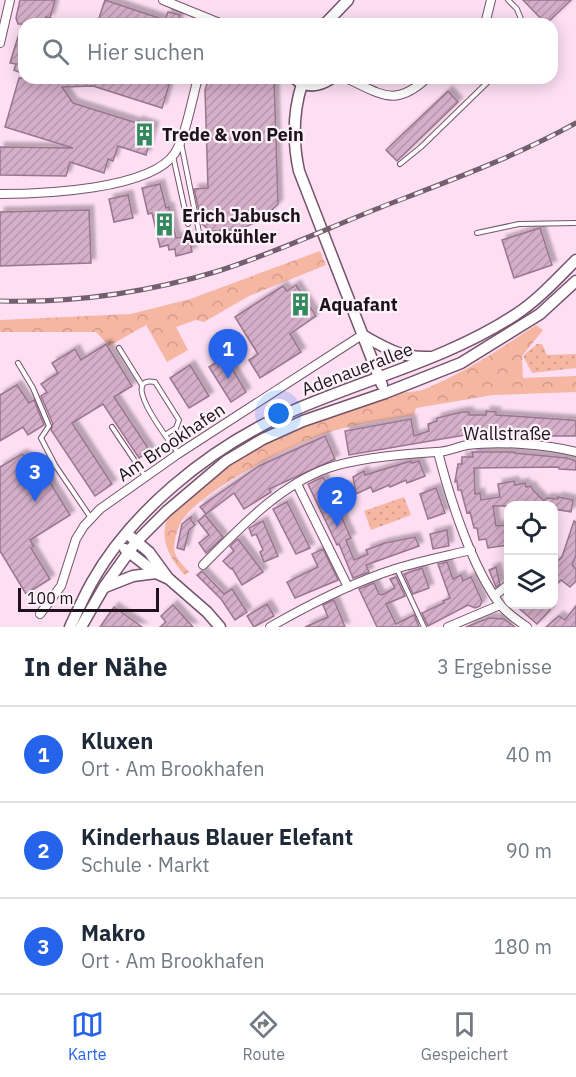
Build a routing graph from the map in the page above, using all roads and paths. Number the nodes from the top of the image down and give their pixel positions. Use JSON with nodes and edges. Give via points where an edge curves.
{"nodes":[{"id":1,"x":10,"y":0,"type":"edge"},
{"id":2,"x":163,"y":0,"type":"edge"},
{"id":3,"x":348,"y":0,"type":"edge"},
{"id":4,"x":491,"y":0,"type":"edge"},
{"id":5,"x":508,"y":0,"type":"edge"},
{"id":6,"x":205,"y":18,"type":"edge"},
{"id":7,"x":331,"y":18,"type":"edge"},
{"id":8,"x":486,"y":18,"type":"edge"},
{"id":9,"x":521,"y":18,"type":"edge"},
{"id":10,"x":0,"y":43,"type":"edge"},
{"id":11,"x":196,"y":84,"type":"edge"},
{"id":12,"x":298,"y":84,"type":"edge"},
{"id":13,"x":360,"y":84,"type":"edge"},
{"id":14,"x":420,"y":84,"type":"edge"},
{"id":15,"x":486,"y":84,"type":"edge"},
{"id":16,"x":181,"y":139,"type":"junction"},
{"id":17,"x":173,"y":156,"type":"junction"},
{"id":18,"x":400,"y":164,"type":"dead end"},
{"id":19,"x":0,"y":194,"type":"edge"},
{"id":20,"x":576,"y":223,"type":"edge"},
{"id":21,"x":188,"y":224,"type":"dead end"},
{"id":22,"x":244,"y":232,"type":"dead end"},
{"id":23,"x":477,"y":233,"type":"dead end"},
{"id":24,"x":576,"y":260,"type":"edge"},
{"id":25,"x":576,"y":281,"type":"edge"},
{"id":26,"x":363,"y":335,"type":"junction"},
{"id":27,"x":119,"y":348,"type":"dead end"},
{"id":28,"x":433,"y":357,"type":"junction"},
{"id":29,"x":18,"y":363,"type":"dead end"},
{"id":30,"x":380,"y":379,"type":"junction"},
{"id":31,"x":142,"y":385,"type":"junction"},
{"id":32,"x":385,"y":393,"type":"junction"},
{"id":33,"x":112,"y":427,"type":"dead end"},
{"id":34,"x":165,"y":435,"type":"junction"},
{"id":35,"x":438,"y":452,"type":"junction"},
{"id":36,"x":576,"y":452,"type":"edge"},
{"id":37,"x":178,"y":454,"type":"junction"},
{"id":38,"x":146,"y":476,"type":"junction"},
{"id":39,"x":297,"y":484,"type":"junction"},
{"id":40,"x":91,"y":518,"type":"junction"},
{"id":41,"x":126,"y":534,"type":"junction"},
{"id":42,"x":136,"y":542,"type":"junction"},
{"id":43,"x":118,"y":543,"type":"junction"},
{"id":44,"x":471,"y":550,"type":"junction"},
{"id":45,"x":129,"y":552,"type":"junction"},
{"id":46,"x":203,"y":565,"type":"dead end"},
{"id":47,"x":397,"y":568,"type":"junction"},
{"id":48,"x":156,"y":573,"type":"junction"},
{"id":49,"x":169,"y":579,"type":"junction"},
{"id":50,"x":104,"y":587,"type":"junction"},
{"id":51,"x":348,"y":587,"type":"junction"},
{"id":52,"x":504,"y":588,"type":"edge"},
{"id":53,"x":494,"y":596,"type":"junction"},
{"id":54,"x":500,"y":605,"type":"junction"},
{"id":55,"x":40,"y":614,"type":"dead end"},
{"id":56,"x":70,"y":627,"type":"edge"},
{"id":57,"x":81,"y":627,"type":"edge"},
{"id":58,"x":220,"y":627,"type":"edge"},
{"id":59,"x":270,"y":627,"type":"edge"},
{"id":60,"x":424,"y":627,"type":"edge"},
{"id":61,"x":448,"y":627,"type":"edge"},
{"id":62,"x":527,"y":627,"type":"edge"}],
"edges":[{"from":1,"to":10,"type":"street"},
{"from":2,"to":6,"type":"street"},
{"from":3,"to":7,"type":"main road"},
{"from":4,"to":8,"type":"street"},
{"from":5,"to":9,"type":"lane"},
{"from":11,"to":16,"type":"street"},
{"from":12,"to":26,"type":"main road","via":[[295,117],[299,171]]},
{"from":13,"to":14,"type":"street","via":[[396,97]]},
{"from":15,"to":18,"type":"lane"},
{"from":16,"to":17,"type":"street"},
{"from":16,"to":22,"type":"lane","via":[[199,231],[215,241]]},
{"from":17,"to":19,"type":"street","via":[[155,170],[128,180],[46,194]]},
{"from":17,"to":21,"type":"lane"},
{"from":20,"to":23,"type":"lane","via":[[519,224]]},
{"from":24,"to":28,"type":"main road","name":"Adenauerallee","via":[[517,314],[478,338]]},
{"from":25,"to":32,"type":"main road","name":"Adenauerallee","via":[[540,314],[461,363]]},
{"from":26,"to":28,"type":"main road","via":[[393,353]]},
{"from":26,"to":30,"type":"main road"},
{"from":26,"to":37,"type":"street","name":"Am Brookhafen"},
{"from":27,"to":31,"type":"lane"},
{"from":28,"to":30,"type":"main road","name":"Adenauerallee"},
{"from":29,"to":40,"type":"lane","via":[[48,426],[41,438]]},
{"from":30,"to":32,"type":"main road"},
{"from":30,"to":41,"type":"main road","name":"Adenauerallee","via":[[309,404],[226,446],[142,515]]},
{"from":31,"to":34,"type":"lane","via":[[143,399]]},
{"from":31,"to":34,"type":"lane","via":[[155,382],[179,420],[176,428]]},
{"from":32,"to":42,"type":"main road","name":"Adenauerallee","via":[[303,421],[248,448],[207,475]]},
{"from":33,"to":38,"type":"lane"},
{"from":34,"to":37,"type":"lane"},
{"from":35,"to":36,"type":"street","name":"Wallstraße","via":[[481,444],[543,446]]},
{"from":35,"to":39,"type":"street","name":"Wallstraße","via":[[338,466]]},
{"from":35,"to":44,"type":"street"},
{"from":37,"to":38,"type":"street","name":"Am Brookhafen"},
{"from":38,"to":40,"type":"street","name":"Am Brookhafen"},
{"from":39,"to":46,"type":"street","name":"Wallstraße","via":[[260,510]]},
{"from":39,"to":51,"type":"street"},
{"from":40,"to":55,"type":"street","name":"Am Brookhafen","via":[[76,539],[61,586]]},
{"from":41,"to":42,"type":"main road"},
{"from":41,"to":43,"type":"main road","name":"Adenauerallee"},
{"from":42,"to":45,"type":"main road","name":"Adenauerallee"},
{"from":42,"to":49,"type":"main road","via":[[149,552]]},
{"from":43,"to":45,"type":"main road"},
{"from":43,"to":56,"type":"main road","name":"Adenauerallee","via":[[92,581]]},
{"from":44,"to":47,"type":"street"},
{"from":44,"to":53,"type":"street"},
{"from":45,"to":48,"type":"main road"},
{"from":45,"to":50,"type":"main road","name":"Adenauerallee"},
{"from":47,"to":51,"type":"street"},
{"from":47,"to":60,"type":"lane"},
{"from":48,"to":49,"type":"main road"},
{"from":48,"to":50,"type":"main road","via":[[133,576]]},
{"from":49,"to":58,"type":"main road"},
{"from":50,"to":57,"type":"main road","name":"Adenauerallee"},
{"from":51,"to":59,"type":"street"},
{"from":52,"to":53,"type":"street"},
{"from":53,"to":54,"type":"street"},
{"from":54,"to":61,"type":"street"},
{"from":54,"to":62,"type":"street"}]}
